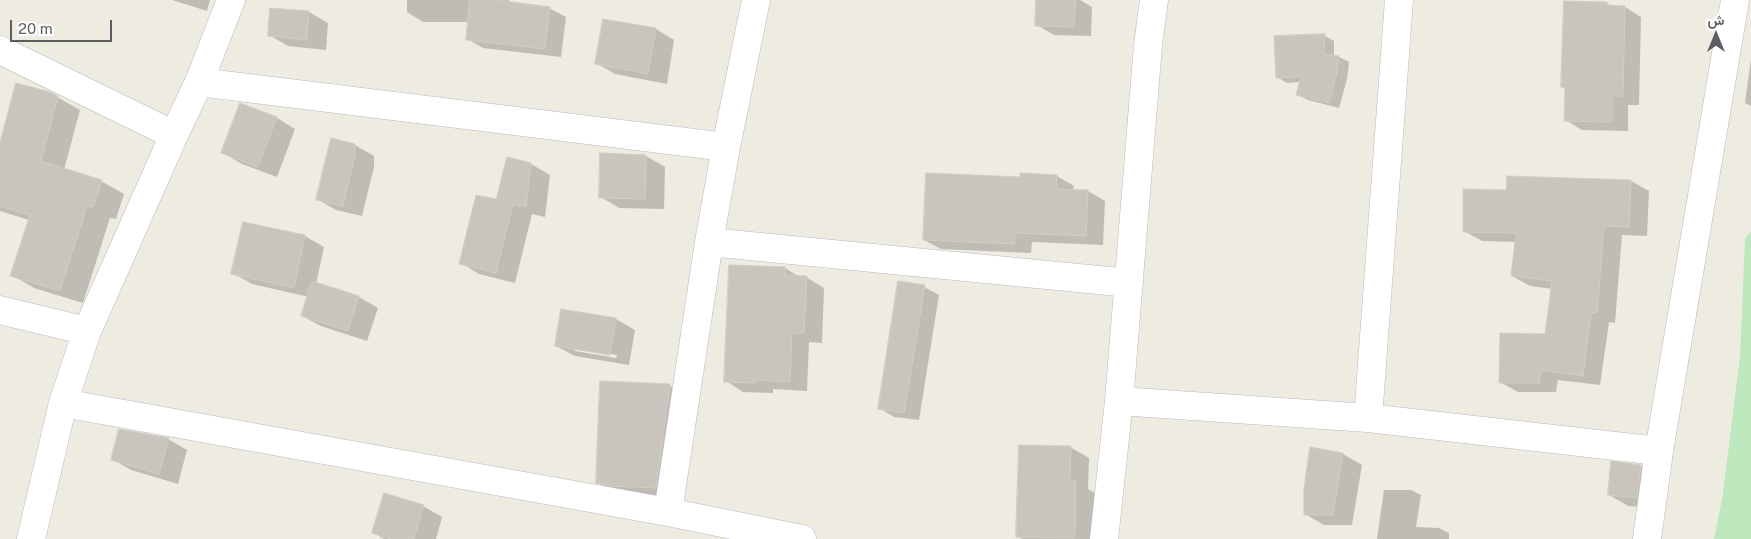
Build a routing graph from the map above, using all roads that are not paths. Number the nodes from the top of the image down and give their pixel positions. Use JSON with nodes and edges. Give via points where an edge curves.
{"nodes":[{"id":1,"x":230,"y":0,"type":"edge"},
{"id":2,"x":756,"y":0,"type":"edge"},
{"id":3,"x":1154,"y":0,"type":"edge"},
{"id":4,"x":1399,"y":0,"type":"edge"},
{"id":5,"x":1735,"y":0,"type":"edge"},
{"id":6,"x":0,"y":50,"type":"edge"},
{"id":7,"x":199,"y":82,"type":"junction"},
{"id":8,"x":174,"y":135,"type":"junction"},
{"id":9,"x":726,"y":147,"type":"junction"},
{"id":10,"x":709,"y":242,"type":"junction"},
{"id":11,"x":1129,"y":282,"type":"junction"},
{"id":12,"x":0,"y":310,"type":"edge"},
{"id":13,"x":87,"y":331,"type":"junction"},
{"id":14,"x":1119,"y":401,"type":"junction"},
{"id":15,"x":63,"y":402,"type":"junction"},
{"id":16,"x":1368,"y":418,"type":"junction"},
{"id":17,"x":1659,"y":452,"type":"junction"},
{"id":18,"x":668,"y":512,"type":"junction"},
{"id":19,"x":31,"y":539,"type":"edge"},
{"id":20,"x":802,"y":539,"type":"edge"},
{"id":21,"x":1104,"y":539,"type":"edge"},
{"id":22,"x":1647,"y":539,"type":"edge"}],
"edges":[{"from":1,"to":7,"type":"street"},
{"from":2,"to":9,"type":"street"},
{"from":3,"to":11,"type":"street"},
{"from":4,"to":16,"type":"street"},
{"from":5,"to":17,"type":"street"},
{"from":6,"to":8,"type":"street"},
{"from":7,"to":8,"type":"street"},
{"from":7,"to":9,"type":"street"},
{"from":8,"to":13,"type":"street"},
{"from":9,"to":10,"type":"street"},
{"from":10,"to":11,"type":"street"},
{"from":10,"to":18,"type":"street"},
{"from":11,"to":14,"type":"street"},
{"from":12,"to":13,"type":"street"},
{"from":13,"to":15,"type":"street"},
{"from":14,"to":16,"type":"street"},
{"from":14,"to":21,"type":"street"},
{"from":15,"to":18,"type":"street"},
{"from":15,"to":19,"type":"street"},
{"from":16,"to":17,"type":"street"},
{"from":17,"to":22,"type":"street"},
{"from":18,"to":20,"type":"street"}]}
